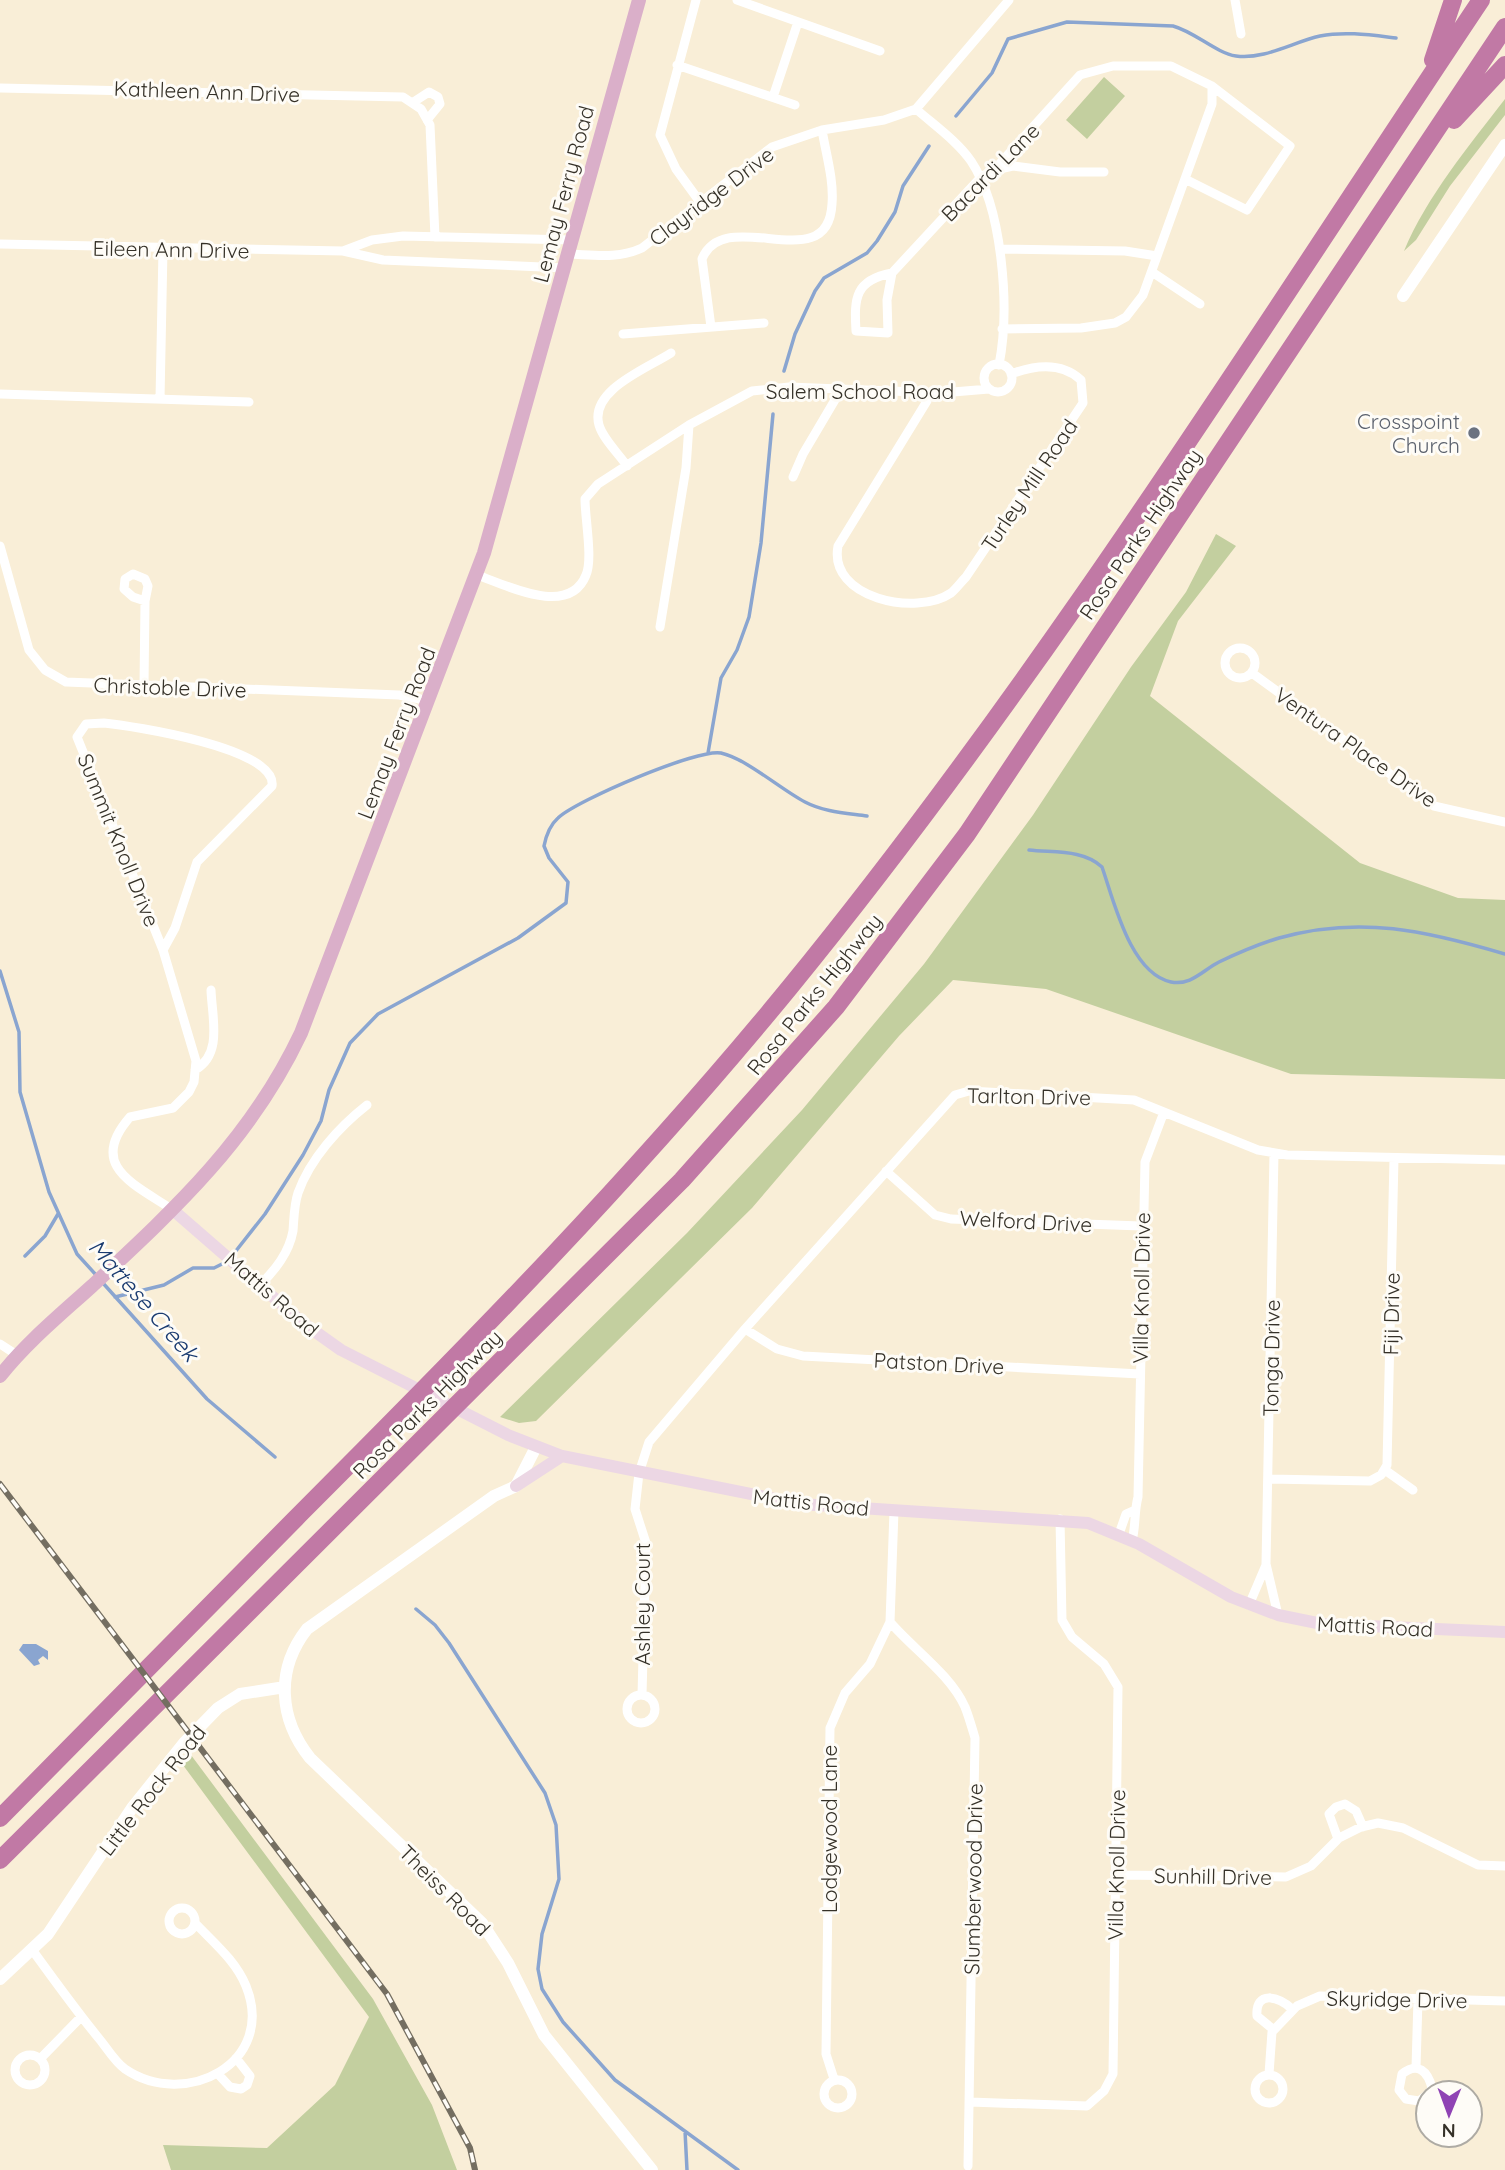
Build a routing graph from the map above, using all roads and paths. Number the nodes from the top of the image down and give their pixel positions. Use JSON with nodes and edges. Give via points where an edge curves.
{"nodes":[{"id":1,"x":639,"y":0,"type":"edge"},
{"id":2,"x":696,"y":0,"type":"edge"},
{"id":3,"x":737,"y":0,"type":"edge"},
{"id":4,"x":1009,"y":0,"type":"edge"},
{"id":5,"x":1235,"y":0,"type":"edge"},
{"id":6,"x":1453,"y":0,"type":"edge"},
{"id":7,"x":1481,"y":0,"type":"edge"},
{"id":8,"x":798,"y":22,"type":"junction"},
{"id":9,"x":1505,"y":27,"type":"edge"},
{"id":10,"x":1241,"y":34,"type":"dead end"},
{"id":11,"x":880,"y":51,"type":"dead end"},
{"id":12,"x":677,"y":65,"type":"junction"},
{"id":13,"x":1505,"y":65,"type":"edge"},
{"id":14,"x":1426,"y":82,"type":"junction"},
{"id":15,"x":1212,"y":86,"type":"junction"},
{"id":16,"x":0,"y":88,"type":"edge"},
{"id":17,"x":773,"y":97,"type":"junction"},
{"id":18,"x":412,"y":103,"type":"junction"},
{"id":19,"x":795,"y":105,"type":"dead end"},
{"id":20,"x":916,"y":109,"type":"junction"},
{"id":21,"x":427,"y":120,"type":"junction"},
{"id":22,"x":822,"y":130,"type":"junction"},
{"id":23,"x":1505,"y":145,"type":"edge"},
{"id":24,"x":1418,"y":158,"type":"junction"},
{"id":25,"x":994,"y":170,"type":"junction"},
{"id":26,"x":1104,"y":172,"type":"dead end"},
{"id":27,"x":981,"y":177,"type":"junction"},
{"id":28,"x":1185,"y":178,"type":"junction"},
{"id":29,"x":700,"y":202,"type":"junction"},
{"id":30,"x":435,"y":237,"type":"junction"},
{"id":31,"x":0,"y":244,"type":"edge"},
{"id":32,"x":163,"y":249,"type":"junction"},
{"id":33,"x":1002,"y":249,"type":"junction"},
{"id":34,"x":343,"y":251,"type":"junction"},
{"id":35,"x":569,"y":254,"type":"junction"},
{"id":36,"x":1157,"y":256,"type":"junction"},
{"id":37,"x":1152,"y":272,"type":"junction"},
{"id":38,"x":892,"y":273,"type":"junction"},
{"id":39,"x":1403,"y":296,"type":"dead end"},
{"id":40,"x":1200,"y":304,"type":"dead end"},
{"id":41,"x":764,"y":323,"type":"dead end"},
{"id":42,"x":711,"y":327,"type":"junction"},
{"id":43,"x":1002,"y":328,"type":"junction"},
{"id":44,"x":623,"y":334,"type":"dead end"},
{"id":45,"x":671,"y":353,"type":"dead end"},
{"id":46,"x":999,"y":365,"type":"junction"},
{"id":47,"x":1011,"y":374,"type":"junction"},
{"id":48,"x":842,"y":388,"type":"junction"},
{"id":49,"x":989,"y":389,"type":"junction"},
{"id":50,"x":928,"y":393,"type":"junction"},
{"id":51,"x":0,"y":394,"type":"edge"},
{"id":52,"x":160,"y":399,"type":"junction"},
{"id":53,"x":249,"y":402,"type":"dead end"},
{"id":54,"x":689,"y":425,"type":"junction"},
{"id":55,"x":627,"y":466,"type":"junction"},
{"id":56,"x":793,"y":477,"type":"dead end"},
{"id":57,"x":0,"y":546,"type":"edge"},
{"id":58,"x":477,"y":575,"type":"junction"},
{"id":59,"x":145,"y":601,"type":"dead end"},
{"id":60,"x":660,"y":627,"type":"dead end"},
{"id":61,"x":1252,"y":673,"type":"dead end"},
{"id":62,"x":144,"y":686,"type":"junction"},
{"id":63,"x":430,"y":701,"type":"junction"},
{"id":64,"x":1505,"y":822,"type":"edge"},
{"id":65,"x":163,"y":950,"type":"junction"},
{"id":66,"x":211,"y":990,"type":"dead end"},
{"id":67,"x":195,"y":1070,"type":"junction"},
{"id":68,"x":368,"y":1105,"type":"dead end"},
{"id":69,"x":1164,"y":1112,"type":"junction"},
{"id":70,"x":1273,"y":1153,"type":"junction"},
{"id":71,"x":1394,"y":1158,"type":"junction"},
{"id":72,"x":1505,"y":1160,"type":"edge"},
{"id":73,"x":886,"y":1171,"type":"junction"},
{"id":74,"x":173,"y":1210,"type":"junction"},
{"id":75,"x":1142,"y":1226,"type":"junction"},
{"id":76,"x":260,"y":1285,"type":"junction"},
{"id":77,"x":745,"y":1329,"type":"junction"},
{"id":78,"x":0,"y":1344,"type":"edge"},
{"id":79,"x":17,"y":1355,"type":"junction"},
{"id":80,"x":1140,"y":1374,"type":"junction"},
{"id":81,"x":0,"y":1376,"type":"edge"},
{"id":82,"x":536,"y":1447,"type":"junction"},
{"id":83,"x":562,"y":1456,"type":"junction"},
{"id":84,"x":1385,"y":1470,"type":"junction"},
{"id":85,"x":639,"y":1473,"type":"junction"},
{"id":86,"x":1269,"y":1479,"type":"junction"},
{"id":87,"x":516,"y":1486,"type":"junction"},
{"id":88,"x":1413,"y":1490,"type":"dead end"},
{"id":89,"x":1135,"y":1510,"type":"junction"},
{"id":90,"x":894,"y":1511,"type":"junction"},
{"id":91,"x":1060,"y":1520,"type":"junction"},
{"id":92,"x":1119,"y":1534,"type":"junction"},
{"id":93,"x":1132,"y":1541,"type":"junction"},
{"id":94,"x":1266,"y":1564,"type":"junction"},
{"id":95,"x":1249,"y":1605,"type":"junction"},
{"id":96,"x":1278,"y":1615,"type":"junction"},
{"id":97,"x":890,"y":1622,"type":"junction"},
{"id":98,"x":1505,"y":1632,"type":"edge"},
{"id":99,"x":285,"y":1687,"type":"junction"},
{"id":100,"x":642,"y":1695,"type":"dead end"},
{"id":101,"x":0,"y":1818,"type":"edge"},
{"id":102,"x":1363,"y":1826,"type":"junction"},
{"id":103,"x":1338,"y":1839,"type":"junction"},
{"id":104,"x":0,"y":1860,"type":"edge"},
{"id":105,"x":1505,"y":1866,"type":"edge"},
{"id":106,"x":1116,"y":1875,"type":"junction"},
{"id":107,"x":196,"y":1924,"type":"dead end"},
{"id":108,"x":33,"y":1951,"type":"junction"},
{"id":109,"x":0,"y":1979,"type":"edge"},
{"id":110,"x":1418,"y":1999,"type":"junction"},
{"id":111,"x":1505,"y":2001,"type":"edge"},
{"id":112,"x":1292,"y":2010,"type":"junction"},
{"id":113,"x":81,"y":2017,"type":"junction"},
{"id":114,"x":1273,"y":2030,"type":"junction"},
{"id":115,"x":40,"y":2059,"type":"dead end"},
{"id":116,"x":236,"y":2059,"type":"junction"},
{"id":117,"x":1416,"y":2068,"type":"junction"},
{"id":118,"x":218,"y":2074,"type":"junction"},
{"id":119,"x":1269,"y":2074,"type":"dead end"},
{"id":120,"x":834,"y":2079,"type":"dead end"},
{"id":121,"x":1430,"y":2079,"type":"edge"},
{"id":122,"x":1414,"y":2100,"type":"edge"},
{"id":123,"x":970,"y":2102,"type":"junction"},
{"id":124,"x":968,"y":2166,"type":"dead end"},
{"id":125,"x":652,"y":2170,"type":"edge"}],
"edges":[{"from":1,"to":35,"type":"main road","name":"Lemay Ferry Road"},
{"from":2,"to":12,"type":"street"},
{"from":3,"to":8,"type":"street"},
{"from":4,"to":20,"type":"street"},
{"from":5,"to":10,"type":"street"},
{"from":6,"to":14,"type":"highway"},
{"from":7,"to":14,"type":"highway","name":"Rosa Parks Highway"},
{"from":8,"to":11,"type":"street"},
{"from":8,"to":17,"type":"street"},
{"from":9,"to":24,"type":"highway","name":"Rosa Parks Highway"},
{"from":12,"to":17,"type":"street"},
{"from":12,"to":29,"type":"street","via":[[660,135],[676,169]]},
{"from":13,"to":24,"type":"highway"},
{"from":14,"to":101,"type":"highway","name":"Rosa Parks Highway","via":[[1034,668],[908,839],[788,990],[665,1135],[523,1289]]},
{"from":15,"to":25,"type":"street","name":"Bacardi Lane","via":[[1171,66],[1088,71]]},
{"from":15,"to":28,"type":"street","via":[[1212,104]]},
{"from":15,"to":28,"type":"street","via":[[1290,146],[1247,210]]},
{"from":16,"to":18,"type":"street","name":"Kathleen Ann Drive","via":[[356,95],[402,97]]},
{"from":17,"to":19,"type":"street"},
{"from":18,"to":21,"type":"street"},
{"from":18,"to":21,"type":"street","name":"Kathleen Ann Drive","via":[[429,92],[438,97],[440,104]]},
{"from":20,"to":22,"type":"street","name":"Clayridge Drive","via":[[884,120]]},
{"from":20,"to":27,"type":"street","via":[[969,157]]},
{"from":21,"to":30,"type":"street","name":"Kathleen Ann Drive","via":[[433,156]]},
{"from":22,"to":29,"type":"street","name":"Clayridge Drive","via":[[772,147]]},
{"from":22,"to":42,"type":"street","via":[[833,204],[827,224],[806,240],[717,239],[702,259]]},
{"from":23,"to":39,"type":"street"},
{"from":24,"to":104,"type":"highway","name":"Rosa Parks Highway","via":[[960,844],[807,1043],[666,1196]]},
{"from":25,"to":26,"type":"street","via":[[1013,166]]},
{"from":25,"to":27,"type":"street","name":"Bacardi Lane"},
{"from":27,"to":33,"type":"street"},
{"from":27,"to":38,"type":"street","name":"Bacardi Lane"},
{"from":28,"to":36,"type":"street"},
{"from":29,"to":35,"type":"street","name":"Clayridge Drive","via":[[630,253]]},
{"from":30,"to":34,"type":"street","name":"Eileen Ann Drive","via":[[372,240]]},
{"from":30,"to":35,"type":"street","name":"Eileen Ann Drive"},
{"from":31,"to":32,"type":"street","name":"Eileen Ann Drive"},
{"from":32,"to":34,"type":"street","name":"Eileen Ann Drive"},
{"from":32,"to":52,"type":"street"},
{"from":33,"to":36,"type":"street","via":[[1125,251]]},
{"from":33,"to":43,"type":"street"},
{"from":34,"to":35,"type":"street","name":"Eileen Ann Drive","via":[[383,260]]},
{"from":35,"to":58,"type":"main road","name":"Lemay Ferry Road"},
{"from":36,"to":37,"type":"street"},
{"from":37,"to":40,"type":"street"},
{"from":37,"to":43,"type":"street","via":[[1143,295],[1126,317],[1115,323],[1082,328]]},
{"from":38,"to":38,"type":"street","name":"Bacardi Lane","via":[[864,284],[856,295],[856,331],[888,333]]},
{"from":41,"to":42,"type":"street"},
{"from":42,"to":44,"type":"street"},
{"from":43,"to":46,"type":"street"},
{"from":45,"to":55,"type":"street","via":[[608,393],[598,407],[599,426]]},
{"from":46,"to":47,"type":"street"},
{"from":46,"to":49,"type":"street","via":[[985,374]]},
{"from":47,"to":49,"type":"street","via":[[1011,384],[1004,391]]},
{"from":47,"to":50,"type":"street","name":"Turley Mill Road","via":[[1025,368],[1071,370],[1082,380],[1083,403],[966,577],[950,593],[928,601],[884,600],[846,582],[835,561],[838,546]]},
{"from":48,"to":50,"type":"street","name":"Salem School Road"},
{"from":48,"to":54,"type":"street","name":"Salem School Road","via":[[752,391]]},
{"from":48,"to":56,"type":"street"},
{"from":49,"to":50,"type":"street","name":"Salem School Road"},
{"from":51,"to":52,"type":"street"},
{"from":52,"to":53,"type":"street"},
{"from":54,"to":55,"type":"street","name":"Salem School Road"},
{"from":54,"to":60,"type":"street"},
{"from":55,"to":58,"type":"street","name":"Salem School Road","via":[[598,484],[585,499],[588,566],[577,589],[541,597]]},
{"from":57,"to":62,"type":"street","name":"Christoble Drive","via":[[29,650],[45,670],[75,684]]},
{"from":58,"to":63,"type":"main road","name":"Lemay Ferry Road"},
{"from":59,"to":62,"type":"street"},
{"from":61,"to":64,"type":"street","name":"Ventura Place Drive","via":[[1434,806]]},
{"from":62,"to":63,"type":"street","name":"Christoble Drive","via":[[399,695]]},
{"from":63,"to":74,"type":"main road","name":"Lemay Ferry Road","via":[[290,1058],[246,1129]]},
{"from":65,"to":65,"type":"street","name":"Summit Knoll Drive","via":[[77,737],[86,724],[159,729],[198,739],[259,764],[274,779],[197,862]]},
{"from":65,"to":67,"type":"street","name":"Summit Knoll Drive"},
{"from":66,"to":67,"type":"street","via":[[214,1049],[207,1064]]},
{"from":67,"to":74,"type":"street","via":[[189,1092],[173,1108],[130,1117],[111,1143],[114,1166]]},
{"from":68,"to":76,"type":"street","via":[[347,1122],[304,1179],[289,1244]]},
{"from":69,"to":70,"type":"street","name":"Tarlton Drive"},
{"from":69,"to":73,"type":"street","name":"Tarlton Drive","via":[[1134,1100],[961,1092],[946,1102]]},
{"from":69,"to":75,"type":"street","name":"Villa Knoll Drive","via":[[1145,1162]]},
{"from":70,"to":71,"type":"street","name":"Tarlton Drive"},
{"from":70,"to":86,"type":"street","name":"Tonga Drive"},
{"from":71,"to":72,"type":"street","name":"Tarlton Drive"},
{"from":71,"to":84,"type":"street","name":"Fiji Drive","via":[[1389,1457]]},
{"from":73,"to":75,"type":"street","name":"Welford Drive","via":[[935,1215],[951,1219]]},
{"from":73,"to":77,"type":"street","name":"Tarlton Drive"},
{"from":74,"to":76,"type":"main road","name":"Mattis Road"},
{"from":74,"to":79,"type":"main road","name":"Lemay Ferry Road"},
{"from":75,"to":80,"type":"street","name":"Villa Knoll Drive"},
{"from":76,"to":82,"type":"main road","name":"Mattis Road","via":[[320,1336],[372,1367]]},
{"from":77,"to":80,"type":"street","name":"Patston Drive","via":[[777,1349],[803,1356]]},
{"from":77,"to":85,"type":"street","name":"Tarlton Drive","via":[[654,1434]]},
{"from":78,"to":79,"type":"street"},
{"from":79,"to":81,"type":"main road","name":"Lemay Ferry Road"},
{"from":80,"to":89,"type":"street","name":"Villa Knoll Drive"},
{"from":82,"to":83,"type":"main road","name":"Mattis Road"},
{"from":82,"to":87,"type":"street"},
{"from":83,"to":85,"type":"main road","name":"Mattis Road"},
{"from":83,"to":87,"type":"main road"},
{"from":84,"to":86,"type":"street","via":[[1370,1481]]},
{"from":84,"to":88,"type":"street"},
{"from":85,"to":90,"type":"main road","name":"Mattis Road","via":[[764,1499]]},
{"from":85,"to":100,"type":"street","name":"Ashley Court","via":[[635,1509],[646,1543]]},
{"from":86,"to":94,"type":"street","name":"Tonga Drive"},
{"from":87,"to":99,"type":"street","via":[[494,1496],[317,1620],[293,1649]]},
{"from":89,"to":92,"type":"street","name":"Villa Knoll Drive","via":[[1126,1514]]},
{"from":89,"to":93,"type":"street","name":"Villa Knoll Drive","via":[[1138,1518]]},
{"from":90,"to":91,"type":"main road","name":"Mattis Road"},
{"from":90,"to":97,"type":"street","name":"Lodgewood Lane"},
{"from":91,"to":92,"type":"main road","name":"Mattis Road"},
{"from":91,"to":106,"type":"street","name":"Villa Knoll Drive","via":[[1062,1620],[1072,1637],[1104,1664],[1118,1687]]},
{"from":92,"to":93,"type":"main road","name":"Mattis Road"},
{"from":93,"to":95,"type":"main road","name":"Mattis Road"},
{"from":94,"to":95,"type":"street","name":"Tonga Drive"},
{"from":94,"to":96,"type":"street","name":"Tonga Drive"},
{"from":95,"to":96,"type":"main road","name":"Mattis Road"},
{"from":96,"to":98,"type":"main road","name":"Mattis Road","via":[[1322,1624]]},
{"from":97,"to":120,"type":"street","name":"Lodgewood Lane","via":[[870,1664],[845,1693],[830,1728],[826,2054]]},
{"from":97,"to":123,"type":"street","name":"Slumberwood Drive","via":[[945,1678],[965,1706],[975,1738]]},
{"from":99,"to":108,"type":"street","name":"Little Rock Road","via":[[240,1694],[201,1725],[132,1808],[61,1917]]},
{"from":99,"to":125,"type":"street","name":"Theiss Road","via":[[288,1720],[299,1744],[487,1929],[544,2035]]},
{"from":102,"to":103,"type":"street","name":"Sunhill Drive"},
{"from":102,"to":103,"type":"street","via":[[1356,1811],[1345,1804],[1336,1807],[1329,1814]]},
{"from":102,"to":105,"type":"street","name":"Sunhill Drive","via":[[1378,1823],[1402,1828],[1478,1865]]},
{"from":103,"to":106,"type":"street","name":"Sunhill Drive","via":[[1311,1866],[1286,1877]]},
{"from":106,"to":123,"type":"street","name":"Villa Knoll Drive","via":[[1113,2074],[1104,2091],[1087,2106]]},
{"from":107,"to":116,"type":"street","via":[[232,1961],[246,1985],[251,2027]]},
{"from":108,"to":109,"type":"street","name":"Little Rock Road"},
{"from":108,"to":113,"type":"street"},
{"from":110,"to":111,"type":"street","name":"Skyridge Drive"},
{"from":110,"to":112,"type":"street","name":"Skyridge Drive","via":[[1320,1996]]},
{"from":110,"to":117,"type":"street"},
{"from":112,"to":114,"type":"street","name":"Skyridge Drive"},
{"from":112,"to":114,"type":"street","via":[[1272,1996],[1262,1998],[1257,2016]]},
{"from":113,"to":115,"type":"street"},
{"from":113,"to":118,"type":"street","via":[[123,2068],[146,2081],[178,2085]]},
{"from":114,"to":119,"type":"street"},
{"from":116,"to":118,"type":"street"},
{"from":116,"to":118,"type":"street","via":[[250,2076],[247,2085],[230,2087]]},
{"from":117,"to":121,"type":"street"},
{"from":117,"to":122,"type":"street","via":[[1402,2074],[1399,2090]]},
{"from":123,"to":124,"type":"street","name":"Slumberwood Drive"}]}
